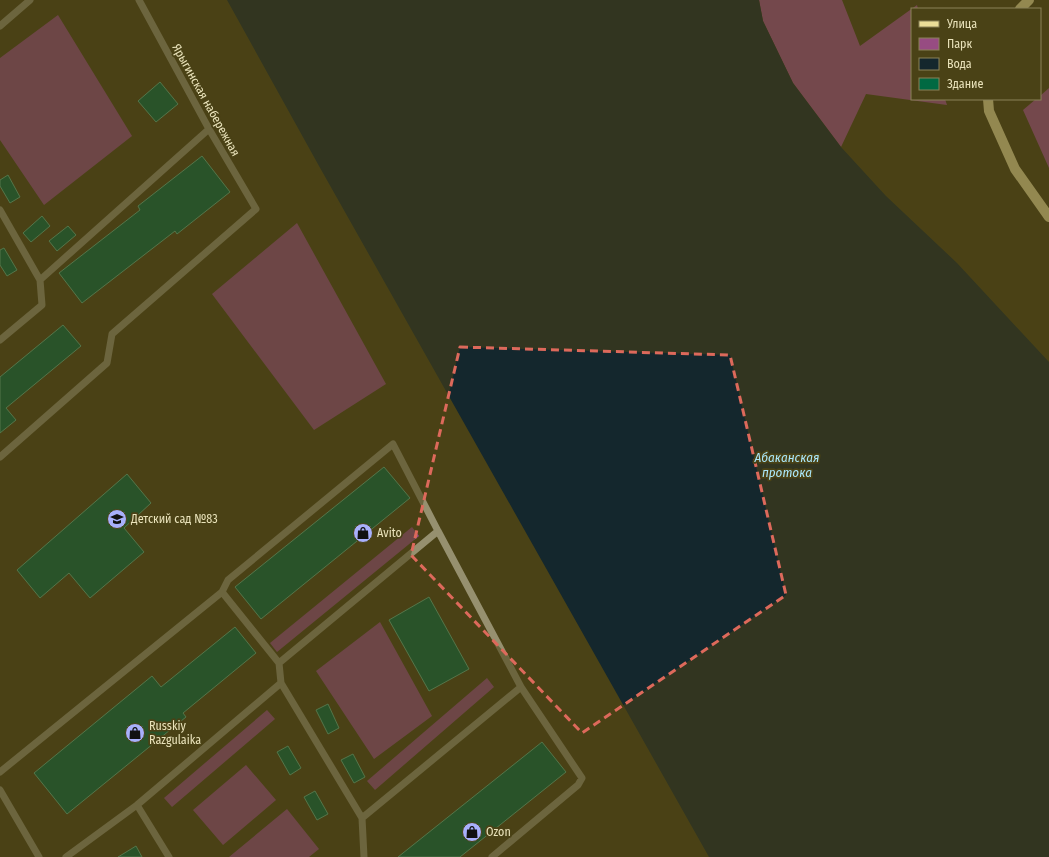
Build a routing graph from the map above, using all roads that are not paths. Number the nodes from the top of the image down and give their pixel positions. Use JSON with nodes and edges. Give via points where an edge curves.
{"nodes":[{"id":1,"x":30,"y":0,"type":"edge"},
{"id":2,"x":139,"y":0,"type":"edge"},
{"id":3,"x":1029,"y":0,"type":"edge"},
{"id":4,"x":1021,"y":8,"type":"edge"},
{"id":5,"x":0,"y":26,"type":"edge"},
{"id":6,"x":988,"y":100,"type":"edge"},
{"id":7,"x":209,"y":129,"type":"junction"},
{"id":8,"x":0,"y":210,"type":"edge"},
{"id":9,"x":1049,"y":217,"type":"edge"},
{"id":10,"x":40,"y":280,"type":"junction"},
{"id":11,"x":0,"y":340,"type":"edge"},
{"id":12,"x":0,"y":457,"type":"edge"},
{"id":13,"x":438,"y":531,"type":"junction"},
{"id":14,"x":222,"y":592,"type":"junction"},
{"id":15,"x":279,"y":663,"type":"junction"},
{"id":16,"x":281,"y":683,"type":"junction"},
{"id":17,"x":521,"y":687,"type":"junction"},
{"id":18,"x":0,"y":772,"type":"edge"},
{"id":19,"x":0,"y":790,"type":"edge"},
{"id":20,"x":137,"y":805,"type":"junction"},
{"id":21,"x":362,"y":818,"type":"junction"},
{"id":22,"x":40,"y":857,"type":"edge"},
{"id":23,"x":66,"y":857,"type":"edge"},
{"id":24,"x":169,"y":857,"type":"edge"},
{"id":25,"x":363,"y":857,"type":"edge"},
{"id":26,"x":492,"y":857,"type":"edge"}],
"edges":[{"from":1,"to":5,"type":"street"},
{"from":2,"to":7,"type":"street","name":"Ярыгинская набережная"},
{"from":3,"to":4,"type":"main road"},
{"from":6,"to":9,"type":"main road","via":[[988,111],[1014,169]]},
{"from":7,"to":10,"type":"street"},
{"from":7,"to":12,"type":"street","name":"Ярыгинская набережная","via":[[256,209],[112,334],[107,363]]},
{"from":8,"to":10,"type":"street"},
{"from":10,"to":11,"type":"street","via":[[42,305]]},
{"from":13,"to":14,"type":"street","via":[[393,444],[228,580]]},
{"from":13,"to":15,"type":"street"},
{"from":13,"to":17,"type":"street"},
{"from":14,"to":15,"type":"street"},
{"from":14,"to":18,"type":"street"},
{"from":15,"to":16,"type":"street"},
{"from":16,"to":20,"type":"street"},
{"from":16,"to":21,"type":"street"},
{"from":17,"to":21,"type":"street"},
{"from":17,"to":26,"type":"street","via":[[582,778],[578,785]]},
{"from":19,"to":22,"type":"street"},
{"from":20,"to":23,"type":"street"},
{"from":20,"to":24,"type":"street"},
{"from":21,"to":25,"type":"street"}]}
